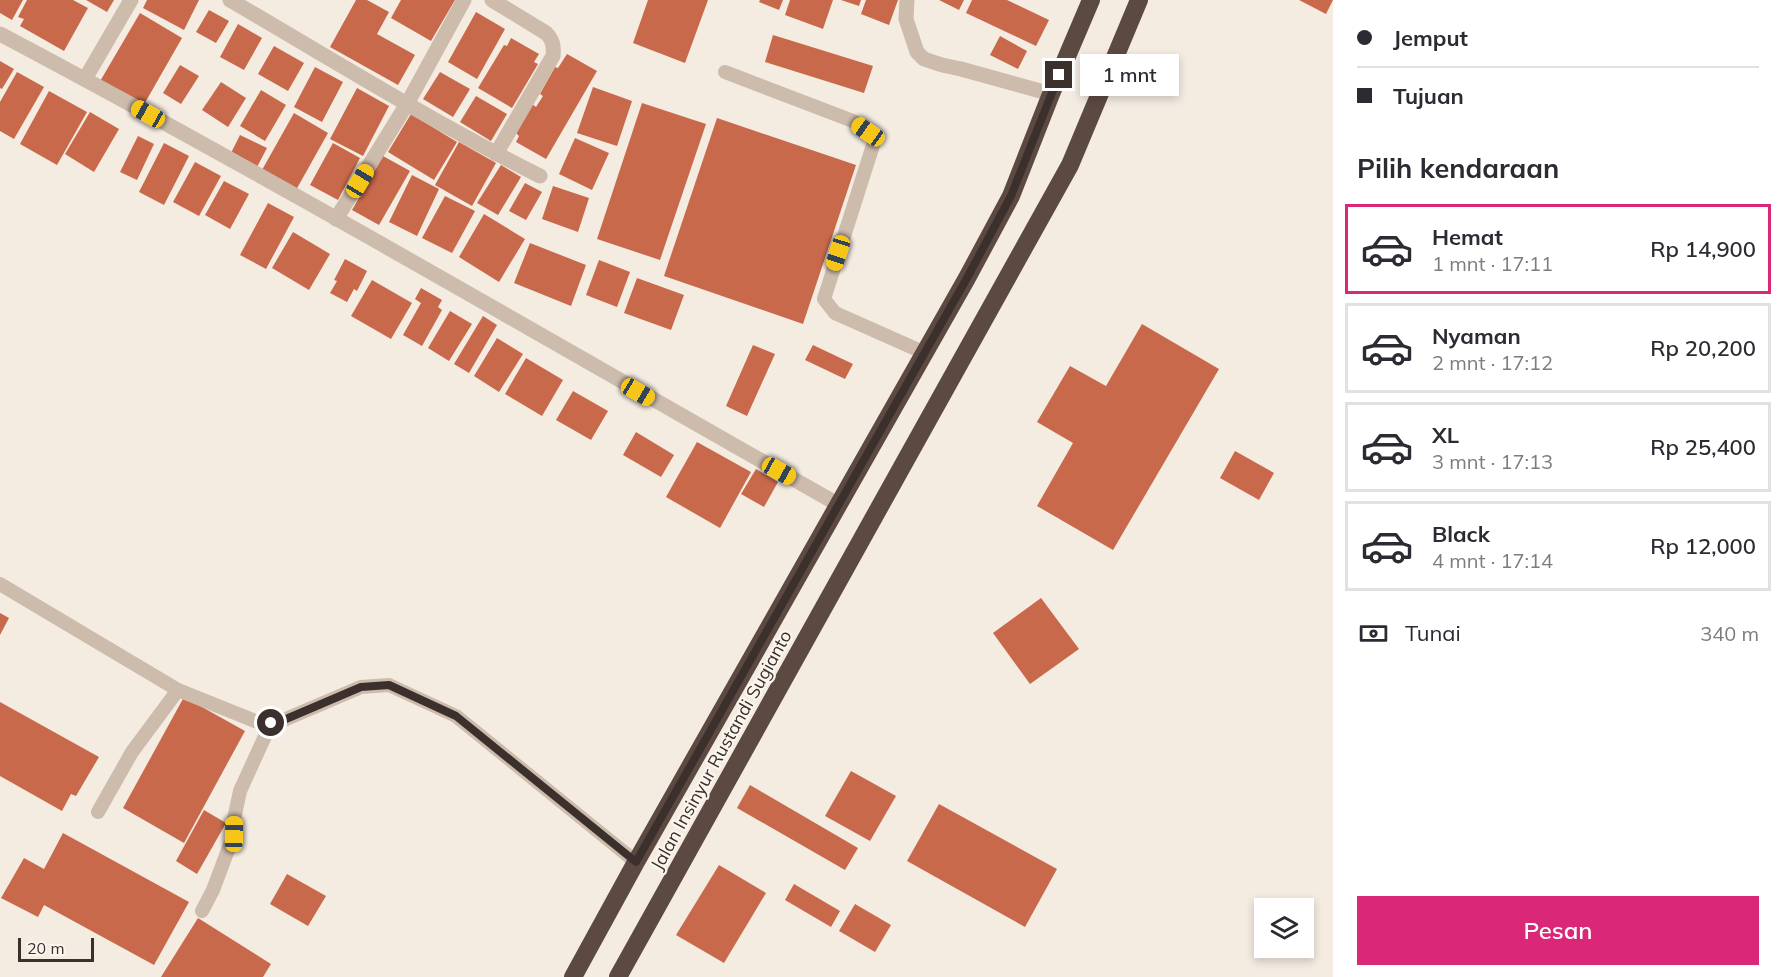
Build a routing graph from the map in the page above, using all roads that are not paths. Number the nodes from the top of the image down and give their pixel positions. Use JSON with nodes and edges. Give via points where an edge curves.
{"nodes":[{"id":1,"x":131,"y":0,"type":"edge"},
{"id":2,"x":230,"y":0,"type":"edge"},
{"id":3,"x":464,"y":0,"type":"edge"},
{"id":4,"x":492,"y":0,"type":"edge"},
{"id":5,"x":907,"y":0,"type":"edge"},
{"id":6,"x":1091,"y":0,"type":"edge"},
{"id":7,"x":1138,"y":0,"type":"edge"},
{"id":8,"x":0,"y":34,"type":"edge"},
{"id":9,"x":725,"y":72,"type":"dead end"},
{"id":10,"x":86,"y":80,"type":"junction"},
{"id":11,"x":1051,"y":94,"type":"junction"},
{"id":12,"x":407,"y":104,"type":"junction"},
{"id":13,"x":496,"y":154,"type":"junction"},
{"id":14,"x":540,"y":176,"type":"dead end"},
{"id":15,"x":336,"y":219,"type":"junction"},
{"id":16,"x":925,"y":353,"type":"junction"},
{"id":17,"x":839,"y":505,"type":"junction"},
{"id":18,"x":0,"y":584,"type":"edge"},
{"id":19,"x":178,"y":690,"type":"junction"},
{"id":20,"x":271,"y":723,"type":"junction"},
{"id":21,"x":98,"y":812,"type":"dead end"},
{"id":22,"x":636,"y":862,"type":"junction"},
{"id":23,"x":202,"y":911,"type":"dead end"},
{"id":24,"x":573,"y":977,"type":"edge"},
{"id":25,"x":618,"y":977,"type":"edge"}],
"edges":[{"from":1,"to":10,"type":"street"},
{"from":2,"to":12,"type":"street"},
{"from":3,"to":12,"type":"street"},
{"from":4,"to":13,"type":"street","via":[[546,33],[554,48]]},
{"from":5,"to":11,"type":"street","via":[[906,19],[917,52],[924,59]]},
{"from":6,"to":11,"type":"highway"},
{"from":7,"to":25,"type":"highway","name":"Jalan Insinyur Rustandi Sugianto","via":[[1070,165]]},
{"from":8,"to":10,"type":"street"},
{"from":9,"to":16,"type":"lane","via":[[853,121],[875,140],[824,299],[835,313]]},
{"from":10,"to":15,"type":"street"},
{"from":11,"to":16,"type":"highway","via":[[1011,196]]},
{"from":12,"to":13,"type":"street"},
{"from":12,"to":15,"type":"street"},
{"from":13,"to":14,"type":"street"},
{"from":15,"to":17,"type":"street"},
{"from":16,"to":17,"type":"highway"},
{"from":17,"to":22,"type":"highway"},
{"from":18,"to":19,"type":"lane"},
{"from":19,"to":20,"type":"lane","via":[[260,723]]},
{"from":19,"to":21,"type":"lane","via":[[132,752]]},
{"from":20,"to":22,"type":"lane","via":[[361,687],[389,685],[456,716]]},
{"from":20,"to":23,"type":"lane","via":[[240,791],[234,834]]},
{"from":22,"to":24,"type":"highway"}]}
